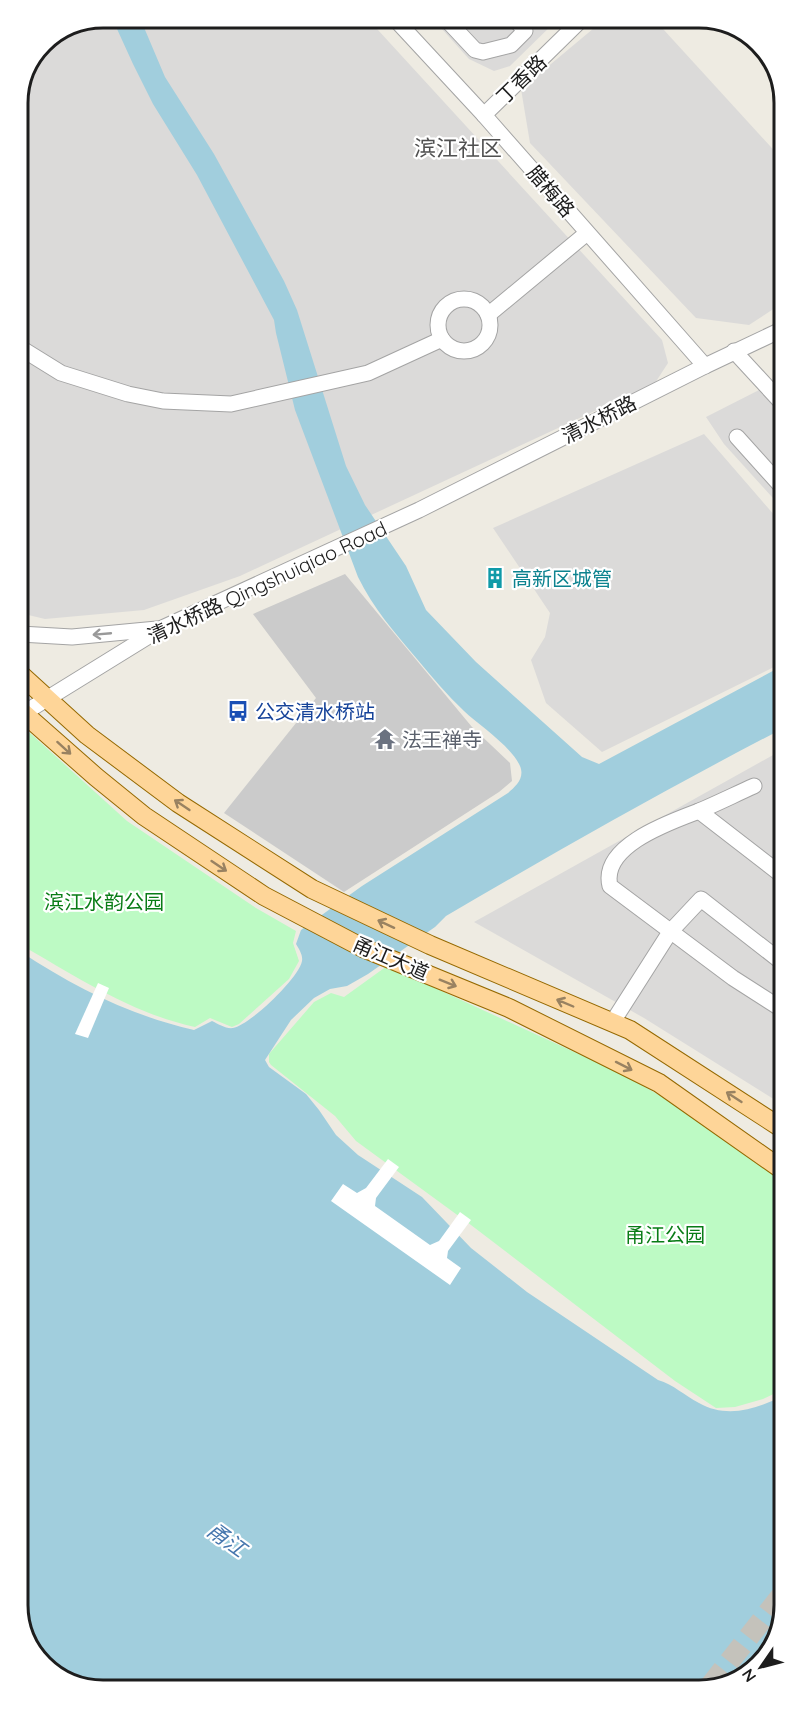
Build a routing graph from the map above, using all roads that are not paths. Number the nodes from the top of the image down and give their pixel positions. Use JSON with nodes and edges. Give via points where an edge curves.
{"nodes":[{"id":1,"x":404,"y":29,"type":"edge"},
{"id":2,"x":455,"y":29,"type":"edge"},
{"id":3,"x":523,"y":29,"type":"edge"},
{"id":4,"x":572,"y":29,"type":"edge"},
{"id":5,"x":484,"y":116,"type":"junction"},
{"id":6,"x":587,"y":233,"type":"junction"},
{"id":7,"x":488,"y":315,"type":"junction"},
{"id":8,"x":774,"y":333,"type":"edge"},
{"id":9,"x":442,"y":339,"type":"junction"},
{"id":10,"x":734,"y":351,"type":"junction"},
{"id":11,"x":29,"y":352,"type":"edge"},
{"id":12,"x":705,"y":366,"type":"junction"},
{"id":13,"x":774,"y":394,"type":"edge"},
{"id":14,"x":737,"y":437,"type":"dead end"},
{"id":15,"x":774,"y":478,"type":"edge"},
{"id":16,"x":419,"y":510,"type":"joint"},
{"id":17,"x":160,"y":629,"type":"junction"},
{"id":18,"x":29,"y":634,"type":"edge"},
{"id":19,"x":29,"y":682,"type":"edge"},
{"id":20,"x":47,"y":699,"type":"junction"},
{"id":21,"x":29,"y":708,"type":"edge"},
{"id":22,"x":29,"y":717,"type":"edge"},
{"id":23,"x":754,"y":786,"type":"dead end"},
{"id":24,"x":699,"y":811,"type":"junction"},
{"id":25,"x":774,"y":869,"type":"edge"},
{"id":26,"x":670,"y":932,"type":"junction"},
{"id":27,"x":774,"y":956,"type":"edge"},
{"id":28,"x":774,"y":1004,"type":"edge"},
{"id":29,"x":612,"y":1023,"type":"junction"},
{"id":30,"x":774,"y":1123,"type":"edge"},
{"id":31,"x":774,"y":1164,"type":"edge"}],
"edges":[{"from":1,"to":5,"type":"street","name":"腊梅路"},
{"from":2,"to":3,"type":"street","via":[[475,50],[483,52],[511,45]]},
{"from":4,"to":5,"type":"street","name":"丁香路"},
{"from":5,"to":6,"type":"street","name":"腊梅路"},
{"from":6,"to":7,"type":"street"},
{"from":6,"to":12,"type":"street","name":"腊梅路"},
{"from":7,"to":9,"type":"street","via":[[490,330],[476,348],[461,351]]},
{"from":7,"to":9,"type":"street","via":[[468,299],[451,302],[440,314]]},
{"from":8,"to":10,"type":"street","name":"清水桥路"},
{"from":9,"to":11,"type":"street","via":[[368,372],[231,404],[163,401],[128,393],[61,373]]},
{"from":10,"to":12,"type":"street","name":"清水桥路"},
{"from":10,"to":13,"type":"street"},
{"from":12,"to":16,"type":"street","name":"清水桥路"},
{"from":14,"to":15,"type":"street"},
{"from":16,"to":17,"type":"street","name":"清水桥路 Qingshuiqiao Road"},
{"from":17,"to":18,"type":"street","one_way":true,"via":[[72,636]]},
{"from":17,"to":20,"type":"street","name":"清水桥路 Qingshuiqiao Road"},
{"from":19,"to":20,"type":"main road","name":"甬江大道"},
{"from":20,"to":21,"type":"street","name":"清水桥路 Qingshuiqiao Road"},
{"from":29,"to":20,"type":"main road","name":"甬江大道","one_way":true,"via":[[312,890],[178,803],[87,735]]},
{"from":22,"to":31,"type":"main road","name":"甬江大道","one_way":true,"via":[[144,816],[264,896],[363,948],[509,1008],[659,1083]]},
{"from":23,"to":24,"type":"street"},
{"from":24,"to":25,"type":"street"},
{"from":24,"to":26,"type":"street","via":[[665,823],[628,846],[612,862],[608,875],[610,886]]},
{"from":26,"to":27,"type":"street","via":[[701,899]]},
{"from":26,"to":28,"type":"street"},
{"from":26,"to":29,"type":"street"},
{"from":30,"to":29,"type":"main road","name":"甬江大道","one_way":true,"via":[[630,1030]]}]}
